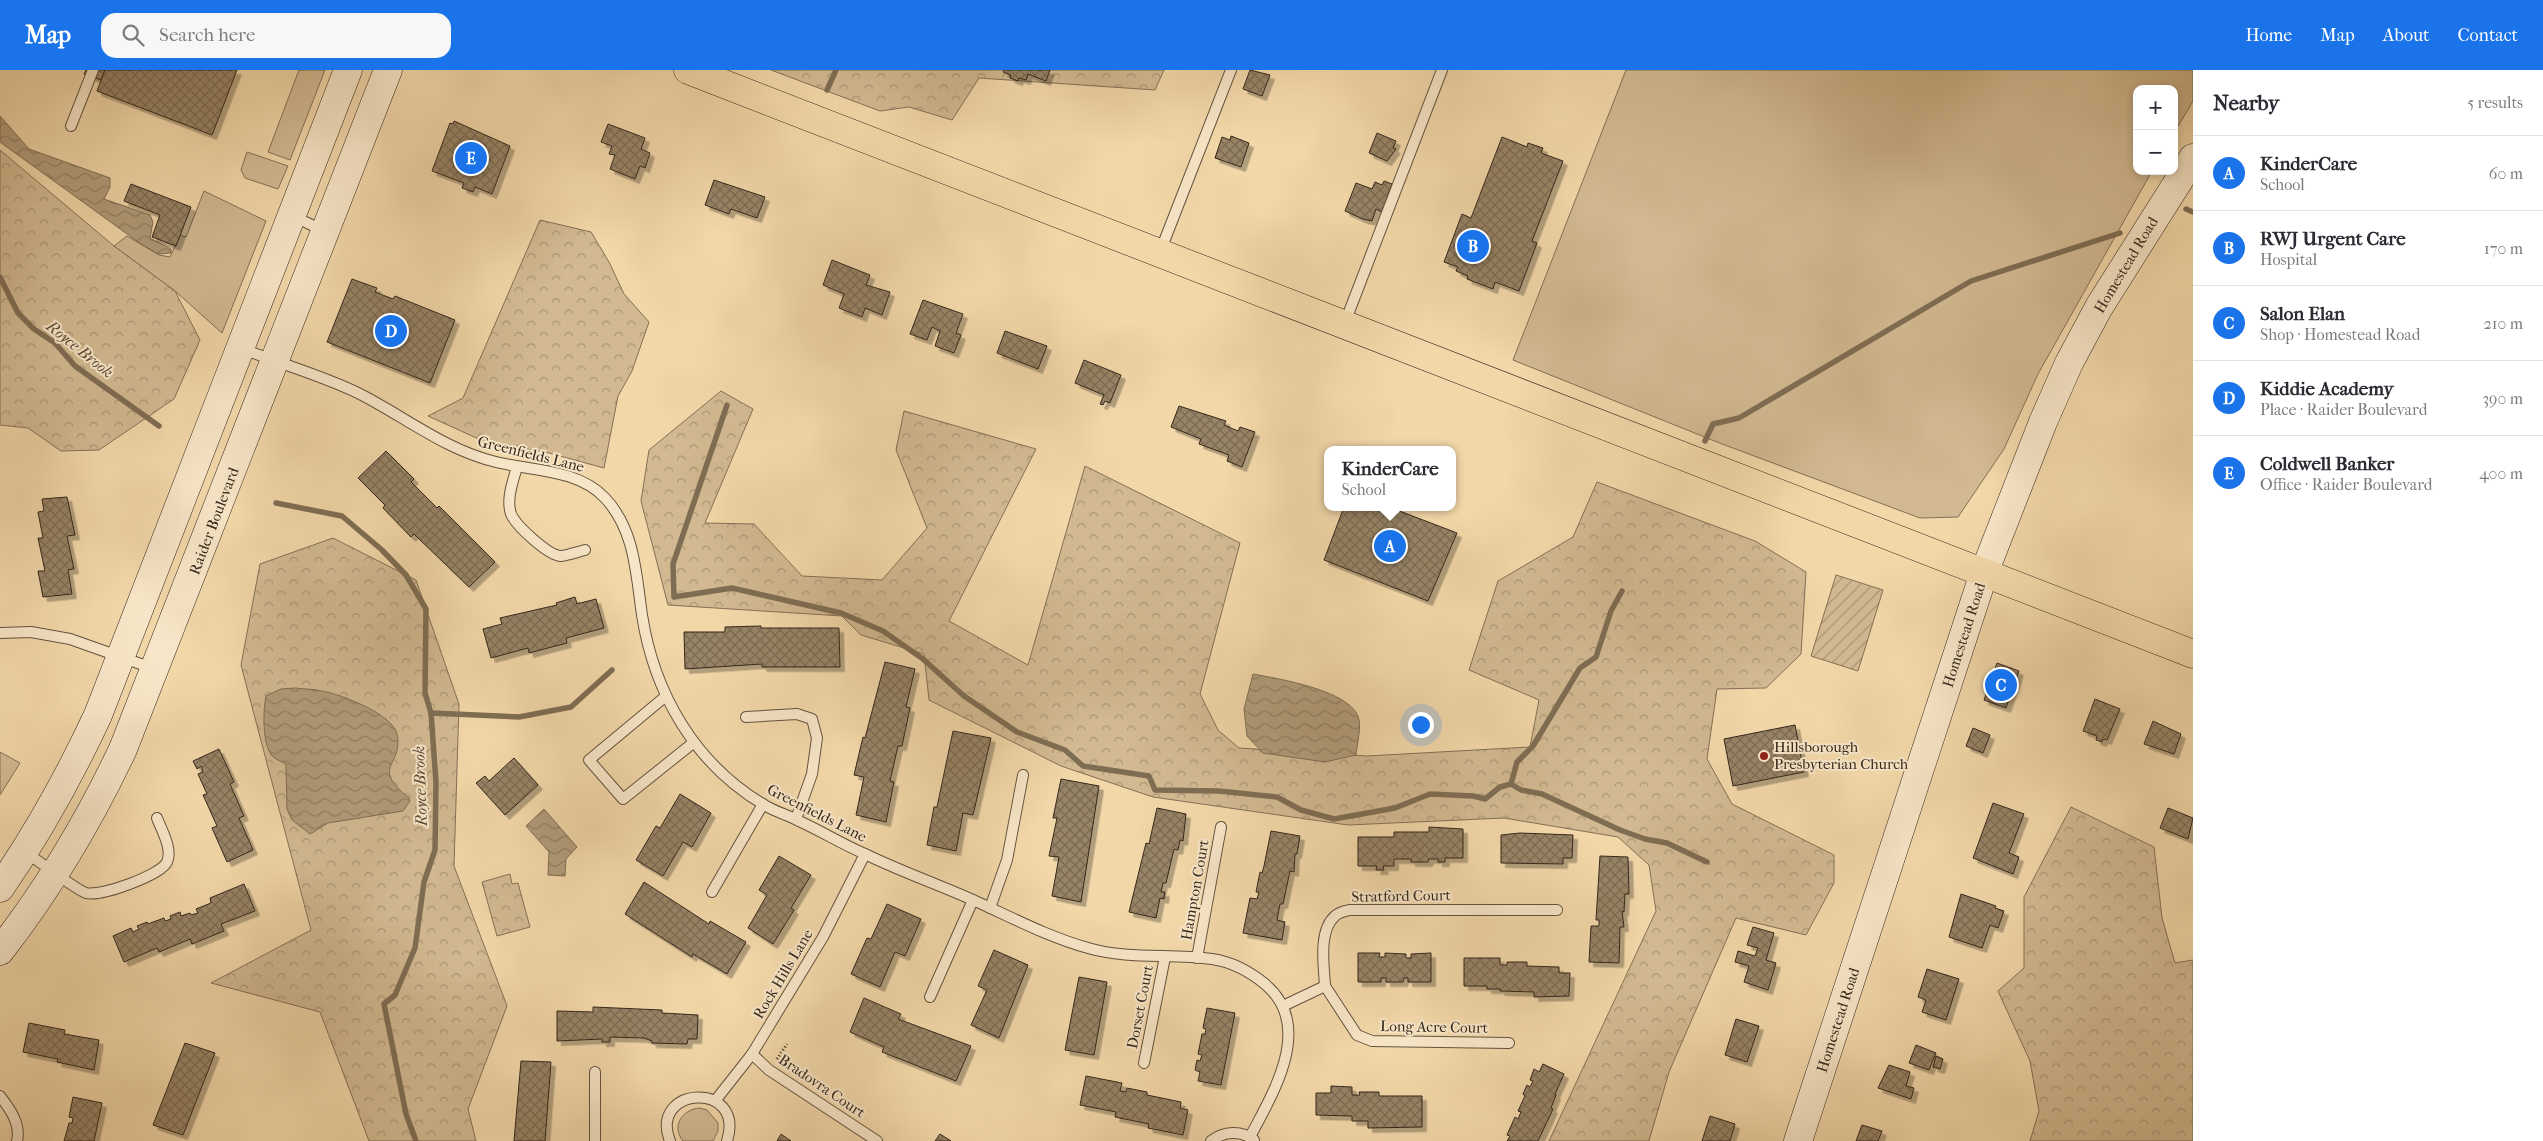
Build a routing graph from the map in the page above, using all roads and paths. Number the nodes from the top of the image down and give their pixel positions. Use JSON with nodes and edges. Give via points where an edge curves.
{"nodes":[{"id":1,"x":93,"y":70,"type":"edge"},
{"id":2,"x":348,"y":70,"type":"edge"},
{"id":3,"x":388,"y":70,"type":"edge"},
{"id":4,"x":688,"y":70,"type":"edge"},
{"id":5,"x":1231,"y":70,"type":"edge"},
{"id":6,"x":1442,"y":70,"type":"edge"},
{"id":7,"x":72,"y":126,"type":"dead end"},
{"id":8,"x":2193,"y":158,"type":"edge"},
{"id":9,"x":292,"y":216,"type":"junction"},
{"id":10,"x":326,"y":232,"type":"junction"},
{"id":11,"x":1159,"y":253,"type":"junction"},
{"id":12,"x":1344,"y":326,"type":"junction"},
{"id":13,"x":240,"y":347,"type":"junction"},
{"id":14,"x":275,"y":362,"type":"junction"},
{"id":15,"x":517,"y":467,"type":"junction"},
{"id":16,"x":585,"y":550,"type":"dead end"},
{"id":17,"x":1984,"y":573,"type":"junction"},
{"id":18,"x":0,"y":633,"type":"edge"},
{"id":19,"x":2193,"y":654,"type":"edge"},
{"id":20,"x":121,"y":657,"type":"junction"},
{"id":21,"x":156,"y":669,"type":"junction"},
{"id":22,"x":666,"y":696,"type":"junction"},
{"id":23,"x":746,"y":717,"type":"dead end"},
{"id":24,"x":693,"y":743,"type":"junction"},
{"id":25,"x":1023,"y":775,"type":"dead end"},
{"id":26,"x":763,"y":804,"type":"junction"},
{"id":27,"x":156,"y":818,"type":"dead end"},
{"id":28,"x":796,"y":819,"type":"junction"},
{"id":29,"x":1221,"y":827,"type":"dead end"},
{"id":30,"x":25,"y":852,"type":"junction"},
{"id":31,"x":865,"y":854,"type":"junction"},
{"id":32,"x":56,"y":872,"type":"junction"},
{"id":33,"x":0,"y":888,"type":"edge"},
{"id":34,"x":712,"y":892,"type":"dead end"},
{"id":35,"x":973,"y":900,"type":"junction"},
{"id":36,"x":990,"y":908,"type":"junction"},
{"id":37,"x":1556,"y":910,"type":"dead end"},
{"id":38,"x":0,"y":951,"type":"edge"},
{"id":39,"x":1165,"y":957,"type":"junction"},
{"id":40,"x":1197,"y":958,"type":"junction"},
{"id":41,"x":1325,"y":986,"type":"junction"},
{"id":42,"x":930,"y":997,"type":"dead end"},
{"id":43,"x":1284,"y":1006,"type":"junction"},
{"id":44,"x":1510,"y":1043,"type":"dead end"},
{"id":45,"x":787,"y":1044,"type":"dead end"},
{"id":46,"x":752,"y":1054,"type":"junction"},
{"id":47,"x":777,"y":1059,"type":"dead end"},
{"id":48,"x":1144,"y":1063,"type":"dead end"},
{"id":49,"x":595,"y":1072,"type":"dead end"},
{"id":50,"x":0,"y":1096,"type":"edge"},
{"id":51,"x":715,"y":1101,"type":"junction"},
{"id":52,"x":1252,"y":1139,"type":"edge"},
{"id":53,"x":17,"y":1141,"type":"edge"},
{"id":54,"x":595,"y":1141,"type":"edge"},
{"id":55,"x":670,"y":1141,"type":"edge"},
{"id":56,"x":727,"y":1141,"type":"edge"},
{"id":57,"x":877,"y":1141,"type":"edge"},
{"id":58,"x":1211,"y":1141,"type":"edge"},
{"id":59,"x":1798,"y":1141,"type":"edge"}],
"edges":[{"from":1,"to":7,"type":"lane"},
{"from":2,"to":9,"type":"street"},
{"from":3,"to":10,"type":"street","name":"Raider Boulevard"},
{"from":4,"to":11,"type":"main road"},
{"from":5,"to":11,"type":"lane"},
{"from":6,"to":12,"type":"lane"},
{"from":8,"to":17,"type":"street","name":"Homestead Road","via":[[2120,273],[2069,362]]},
{"from":9,"to":10,"type":"lane"},
{"from":9,"to":13,"type":"street"},
{"from":10,"to":14,"type":"street","name":"Raider Boulevard"},
{"from":11,"to":12,"type":"main road"},
{"from":12,"to":17,"type":"main road"},
{"from":13,"to":14,"type":"lane","name":"Greenfields Lane"},
{"from":13,"to":20,"type":"street"},
{"from":14,"to":15,"type":"lane","name":"Greenfields Lane","via":[[357,393],[464,452]]},
{"from":14,"to":21,"type":"street","name":"Raider Boulevard"},
{"from":15,"to":16,"type":"lane","via":[[510,500],[511,514],[520,525],[550,553],[561,556]]},
{"from":15,"to":22,"type":"lane","name":"Greenfields Lane","via":[[586,482],[622,519],[632,550],[646,636],[657,677]]},
{"from":17,"to":19,"type":"main road"},
{"from":17,"to":59,"type":"street","name":"Homestead Road"},
{"from":18,"to":20,"type":"lane","via":[[31,632],[70,638]]},
{"from":20,"to":21,"type":"lane"},
{"from":20,"to":30,"type":"street","via":[[78,758]]},
{"from":21,"to":32,"type":"street","name":"Raider Boulevard","via":[[106,785]]},
{"from":22,"to":24,"type":"lane","name":"Greenfields Lane"},
{"from":22,"to":24,"type":"lane","via":[[589,760],[623,799]]},
{"from":23,"to":28,"type":"lane","via":[[796,714],[812,719],[817,738],[812,774]]},
{"from":24,"to":26,"type":"lane","name":"Greenfields Lane","via":[[721,771]]},
{"from":25,"to":36,"type":"lane","via":[[1007,860]]},
{"from":26,"to":28,"type":"lane","name":"Greenfields Lane"},
{"from":26,"to":34,"type":"lane"},
{"from":27,"to":32,"type":"lane","via":[[169,852],[167,862],[159,870],[107,892],[87,893]]},
{"from":28,"to":31,"type":"lane","name":"Greenfields Lane"},
{"from":29,"to":40,"type":"lane","name":"Hampton Court"},
{"from":30,"to":32,"type":"lane"},
{"from":30,"to":33,"type":"street"},
{"from":31,"to":35,"type":"lane","name":"Greenfields Lane"},
{"from":31,"to":46,"type":"lane","name":"Rock Hills Lane","via":[[823,938]]},
{"from":32,"to":38,"type":"street","name":"Raider Boulevard"},
{"from":35,"to":36,"type":"lane","name":"Greenfields Lane"},
{"from":35,"to":42,"type":"lane"},
{"from":36,"to":39,"type":"lane","name":"Greenfields Lane","via":[[1053,937],[1090,949]]},
{"from":37,"to":41,"type":"lane","name":"Stratford Court","via":[[1350,910],[1336,914],[1328,925],[1325,942]]},
{"from":39,"to":40,"type":"lane","name":"Greenfields Lane"},
{"from":39,"to":48,"type":"lane","name":"Dorset Court"},
{"from":40,"to":43,"type":"lane","name":"Greenfields Lane","via":[[1230,963],[1251,973],[1272,990]]},
{"from":41,"to":43,"type":"lane"},
{"from":41,"to":44,"type":"lane","name":"Long Acre Court","via":[[1357,1036],[1372,1040]]},
{"from":43,"to":52,"type":"lane","via":[[1287,1058]]},
{"from":45,"to":47,"type":"path"},
{"from":46,"to":51,"type":"lane","name":"Rock Hills Lane"},
{"from":46,"to":57,"type":"lane","name":"Bradovra Court","via":[[770,1070]]},
{"from":49,"to":54,"type":"lane"},
{"from":50,"to":53,"type":"lane","via":[[14,1117]]},
{"from":51,"to":55,"type":"lane","via":[[700,1096],[690,1097],[674,1107],[666,1125]]},
{"from":51,"to":56,"type":"lane","via":[[725,1111],[729,1122]]},
{"from":52,"to":58,"type":"lane","via":[[1240,1133],[1228,1133]]}]}
